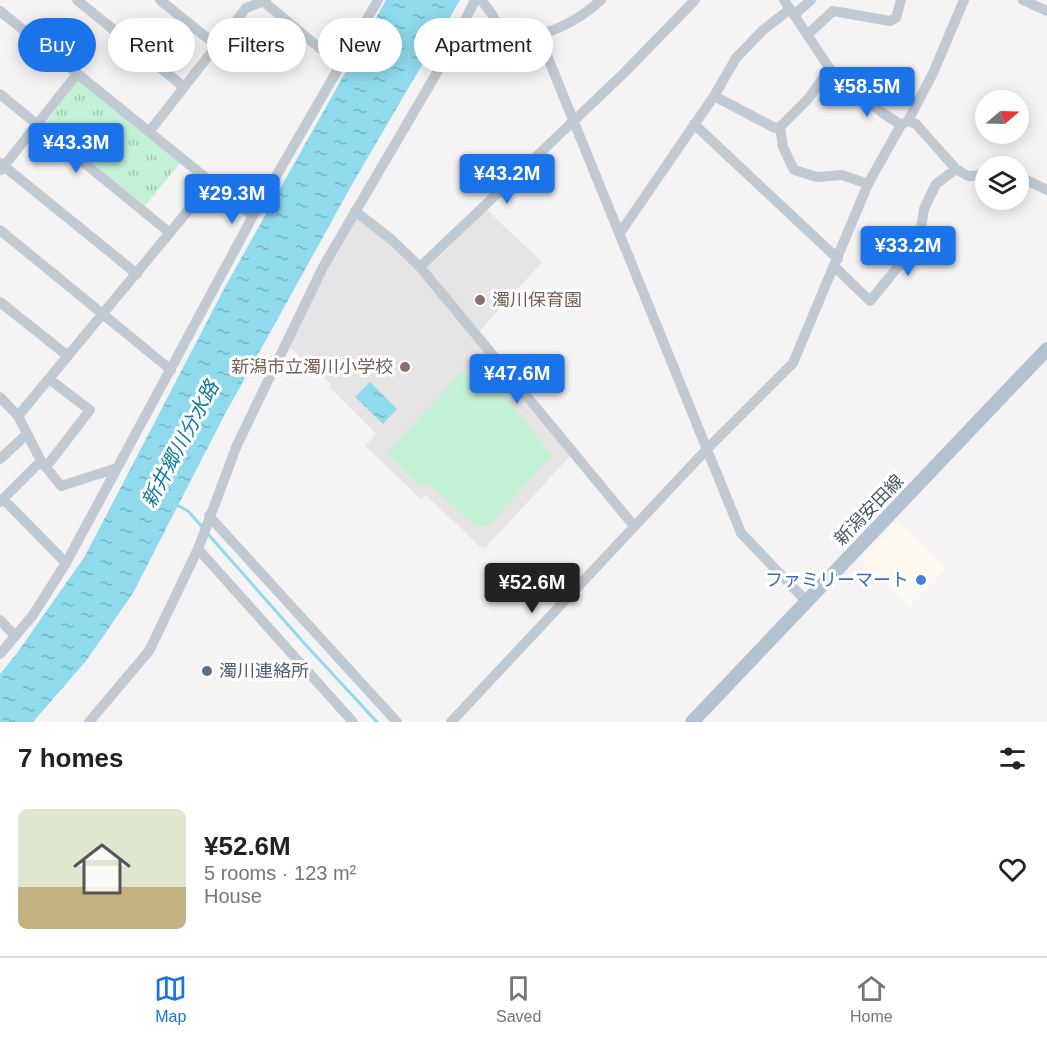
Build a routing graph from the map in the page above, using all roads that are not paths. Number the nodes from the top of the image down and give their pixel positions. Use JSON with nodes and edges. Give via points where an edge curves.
{"nodes":[{"id":1,"x":78,"y":0,"type":"edge"},
{"id":2,"x":160,"y":0,"type":"edge"},
{"id":3,"x":378,"y":0,"type":"edge"},
{"id":4,"x":475,"y":0,"type":"edge"},
{"id":5,"x":481,"y":0,"type":"edge"},
{"id":6,"x":601,"y":0,"type":"edge"},
{"id":7,"x":695,"y":0,"type":"edge"},
{"id":8,"x":811,"y":0,"type":"edge"},
{"id":9,"x":901,"y":0,"type":"edge"},
{"id":10,"x":964,"y":0,"type":"edge"},
{"id":11,"x":1023,"y":0,"type":"edge"},
{"id":12,"x":265,"y":1,"type":"edge"},
{"id":13,"x":242,"y":4,"type":"edge"},
{"id":14,"x":790,"y":8,"type":"edge"},
{"id":15,"x":0,"y":11,"type":"edge"},
{"id":16,"x":1047,"y":11,"type":"edge"},
{"id":17,"x":233,"y":18,"type":"edge"},
{"id":18,"x":367,"y":18,"type":"edge"},
{"id":19,"x":494,"y":18,"type":"edge"},
{"id":20,"x":553,"y":31,"type":"edge"},
{"id":21,"x":807,"y":35,"type":"junction"},
{"id":22,"x":207,"y":38,"type":"edge"},
{"id":23,"x":318,"y":46,"type":"edge"},
{"id":24,"x":207,"y":57,"type":"edge"},
{"id":25,"x":830,"y":69,"type":"junction"},
{"id":26,"x":553,"y":70,"type":"edge"},
{"id":27,"x":336,"y":72,"type":"edge"},
{"id":28,"x":77,"y":74,"type":"junction"},
{"id":29,"x":184,"y":87,"type":"junction"},
{"id":30,"x":0,"y":94,"type":"edge"},
{"id":31,"x":714,"y":96,"type":"junction"},
{"id":32,"x":574,"y":122,"type":"junction"},
{"id":33,"x":905,"y":123,"type":"junction"},
{"id":34,"x":38,"y":124,"type":"junction"},
{"id":35,"x":694,"y":124,"type":"junction"},
{"id":36,"x":780,"y":127,"type":"junction"},
{"id":37,"x":149,"y":132,"type":"junction"},
{"id":38,"x":2,"y":167,"type":"edge"},
{"id":39,"x":956,"y":169,"type":"junction"},
{"id":40,"x":975,"y":176,"type":"edge"},
{"id":41,"x":1029,"y":181,"type":"edge"},
{"id":42,"x":211,"y":183,"type":"junction"},
{"id":43,"x":868,"y":184,"type":"junction"},
{"id":44,"x":1047,"y":190,"type":"edge"},
{"id":45,"x":355,"y":211,"type":"junction"},
{"id":46,"x":253,"y":216,"type":"junction"},
{"id":47,"x":0,"y":230,"type":"edge"},
{"id":48,"x":171,"y":233,"type":"junction"},
{"id":49,"x":620,"y":233,"type":"junction"},
{"id":50,"x":836,"y":263,"type":"junction"},
{"id":51,"x":420,"y":267,"type":"junction"},
{"id":52,"x":137,"y":274,"type":"junction"},
{"id":53,"x":0,"y":302,"type":"edge"},
{"id":54,"x":103,"y":315,"type":"junction"},
{"id":55,"x":1047,"y":350,"type":"edge"},
{"id":56,"x":68,"y":356,"type":"junction"},
{"id":57,"x":171,"y":370,"type":"junction"},
{"id":58,"x":49,"y":379,"type":"junction"},
{"id":59,"x":1,"y":401,"type":"edge"},
{"id":60,"x":18,"y":416,"type":"junction"},
{"id":61,"x":27,"y":434,"type":"junction"},
{"id":62,"x":707,"y":449,"type":"junction"},
{"id":63,"x":0,"y":459,"type":"edge"},
{"id":64,"x":43,"y":464,"type":"junction"},
{"id":65,"x":117,"y":468,"type":"junction"},
{"id":66,"x":1,"y":501,"type":"edge"},
{"id":67,"x":209,"y":516,"type":"junction"},
{"id":68,"x":634,"y":526,"type":"junction"},
{"id":69,"x":198,"y":549,"type":"junction"},
{"id":70,"x":66,"y":563,"type":"junction"},
{"id":71,"x":806,"y":601,"type":"junction"},
{"id":72,"x":0,"y":620,"type":"edge"},
{"id":73,"x":15,"y":636,"type":"junction"},
{"id":74,"x":0,"y":654,"type":"edge"},
{"id":75,"x":89,"y":722,"type":"edge"},
{"id":76,"x":353,"y":722,"type":"edge"},
{"id":77,"x":397,"y":722,"type":"edge"},
{"id":78,"x":451,"y":722,"type":"edge"},
{"id":79,"x":692,"y":722,"type":"edge"}],
"edges":[{"from":1,"to":29,"type":"street"},
{"from":2,"to":22,"type":"street"},
{"from":3,"to":18,"type":"street"},
{"from":4,"to":45,"type":"street","via":[[449,52]]},
{"from":5,"to":19,"type":"street"},
{"from":6,"to":20,"type":"street","via":[[586,14]]},
{"from":7,"to":32,"type":"street"},
{"from":8,"to":14,"type":"street"},
{"from":9,"to":21,"type":"street","via":[[896,18],[890,21],[833,12]]},
{"from":10,"to":33,"type":"street","via":[[933,73]]},
{"from":11,"to":16,"type":"street"},
{"from":12,"to":13,"type":"street"},
{"from":12,"to":23,"type":"street"},
{"from":13,"to":17,"type":"street"},
{"from":14,"to":21,"type":"street"},
{"from":14,"to":31,"type":"street","via":[[736,58]]},
{"from":15,"to":28,"type":"street"},
{"from":21,"to":25,"type":"street"},
{"from":24,"to":29,"type":"street"},
{"from":25,"to":33,"type":"street","via":[[880,111]]},
{"from":25,"to":36,"type":"street"},
{"from":26,"to":32,"type":"street"},
{"from":27,"to":46,"type":"street"},
{"from":28,"to":34,"type":"street"},
{"from":28,"to":37,"type":"street"},
{"from":29,"to":37,"type":"street"},
{"from":30,"to":34,"type":"street"},
{"from":31,"to":35,"type":"street"},
{"from":31,"to":36,"type":"street","via":[[775,128]]},
{"from":32,"to":49,"type":"street"},
{"from":32,"to":51,"type":"street"},
{"from":33,"to":39,"type":"street","via":[[916,124]]},
{"from":33,"to":43,"type":"street"},
{"from":34,"to":38,"type":"street"},
{"from":34,"to":48,"type":"street"},
{"from":35,"to":49,"type":"street"},
{"from":35,"to":50,"type":"street"},
{"from":36,"to":43,"type":"street","via":[[783,147],[794,170],[817,177],[842,175]]},
{"from":37,"to":42,"type":"street"},
{"from":38,"to":52,"type":"street"},
{"from":39,"to":40,"type":"street"},
{"from":39,"to":50,"type":"street","via":[[936,184],[924,209],[919,241],[870,301]]},
{"from":41,"to":44,"type":"street"},
{"from":42,"to":46,"type":"street"},
{"from":42,"to":48,"type":"street"},
{"from":43,"to":50,"type":"street"},
{"from":45,"to":51,"type":"street"},
{"from":45,"to":67,"type":"street","via":[[323,267],[237,445]]},
{"from":46,"to":57,"type":"street"},
{"from":47,"to":54,"type":"street"},
{"from":48,"to":52,"type":"street"},
{"from":49,"to":62,"type":"street"},
{"from":50,"to":62,"type":"street","via":[[793,363]]},
{"from":51,"to":68,"type":"street"},
{"from":52,"to":54,"type":"street"},
{"from":53,"to":56,"type":"street"},
{"from":54,"to":56,"type":"street"},
{"from":54,"to":57,"type":"street"},
{"from":55,"to":71,"type":"main road","name":"新潟安田線"},
{"from":56,"to":58,"type":"street"},
{"from":57,"to":65,"type":"street"},
{"from":58,"to":60,"type":"street"},
{"from":58,"to":64,"type":"street","via":[[90,410]]},
{"from":59,"to":60,"type":"street"},
{"from":60,"to":61,"type":"street"},
{"from":61,"to":63,"type":"street"},
{"from":61,"to":64,"type":"street"},
{"from":62,"to":68,"type":"street"},
{"from":62,"to":71,"type":"street","via":[[741,533]]},
{"from":64,"to":65,"type":"street","via":[[61,486]]},
{"from":64,"to":66,"type":"street"},
{"from":65,"to":70,"type":"street"},
{"from":66,"to":70,"type":"street"},
{"from":67,"to":69,"type":"street"},
{"from":67,"to":77,"type":"street"},
{"from":68,"to":78,"type":"street"},
{"from":69,"to":75,"type":"street","via":[[149,651]]},
{"from":69,"to":76,"type":"street"},
{"from":70,"to":73,"type":"street"},
{"from":71,"to":79,"type":"main road","name":"新潟安田線"},
{"from":72,"to":73,"type":"street"},
{"from":73,"to":74,"type":"street"}]}
